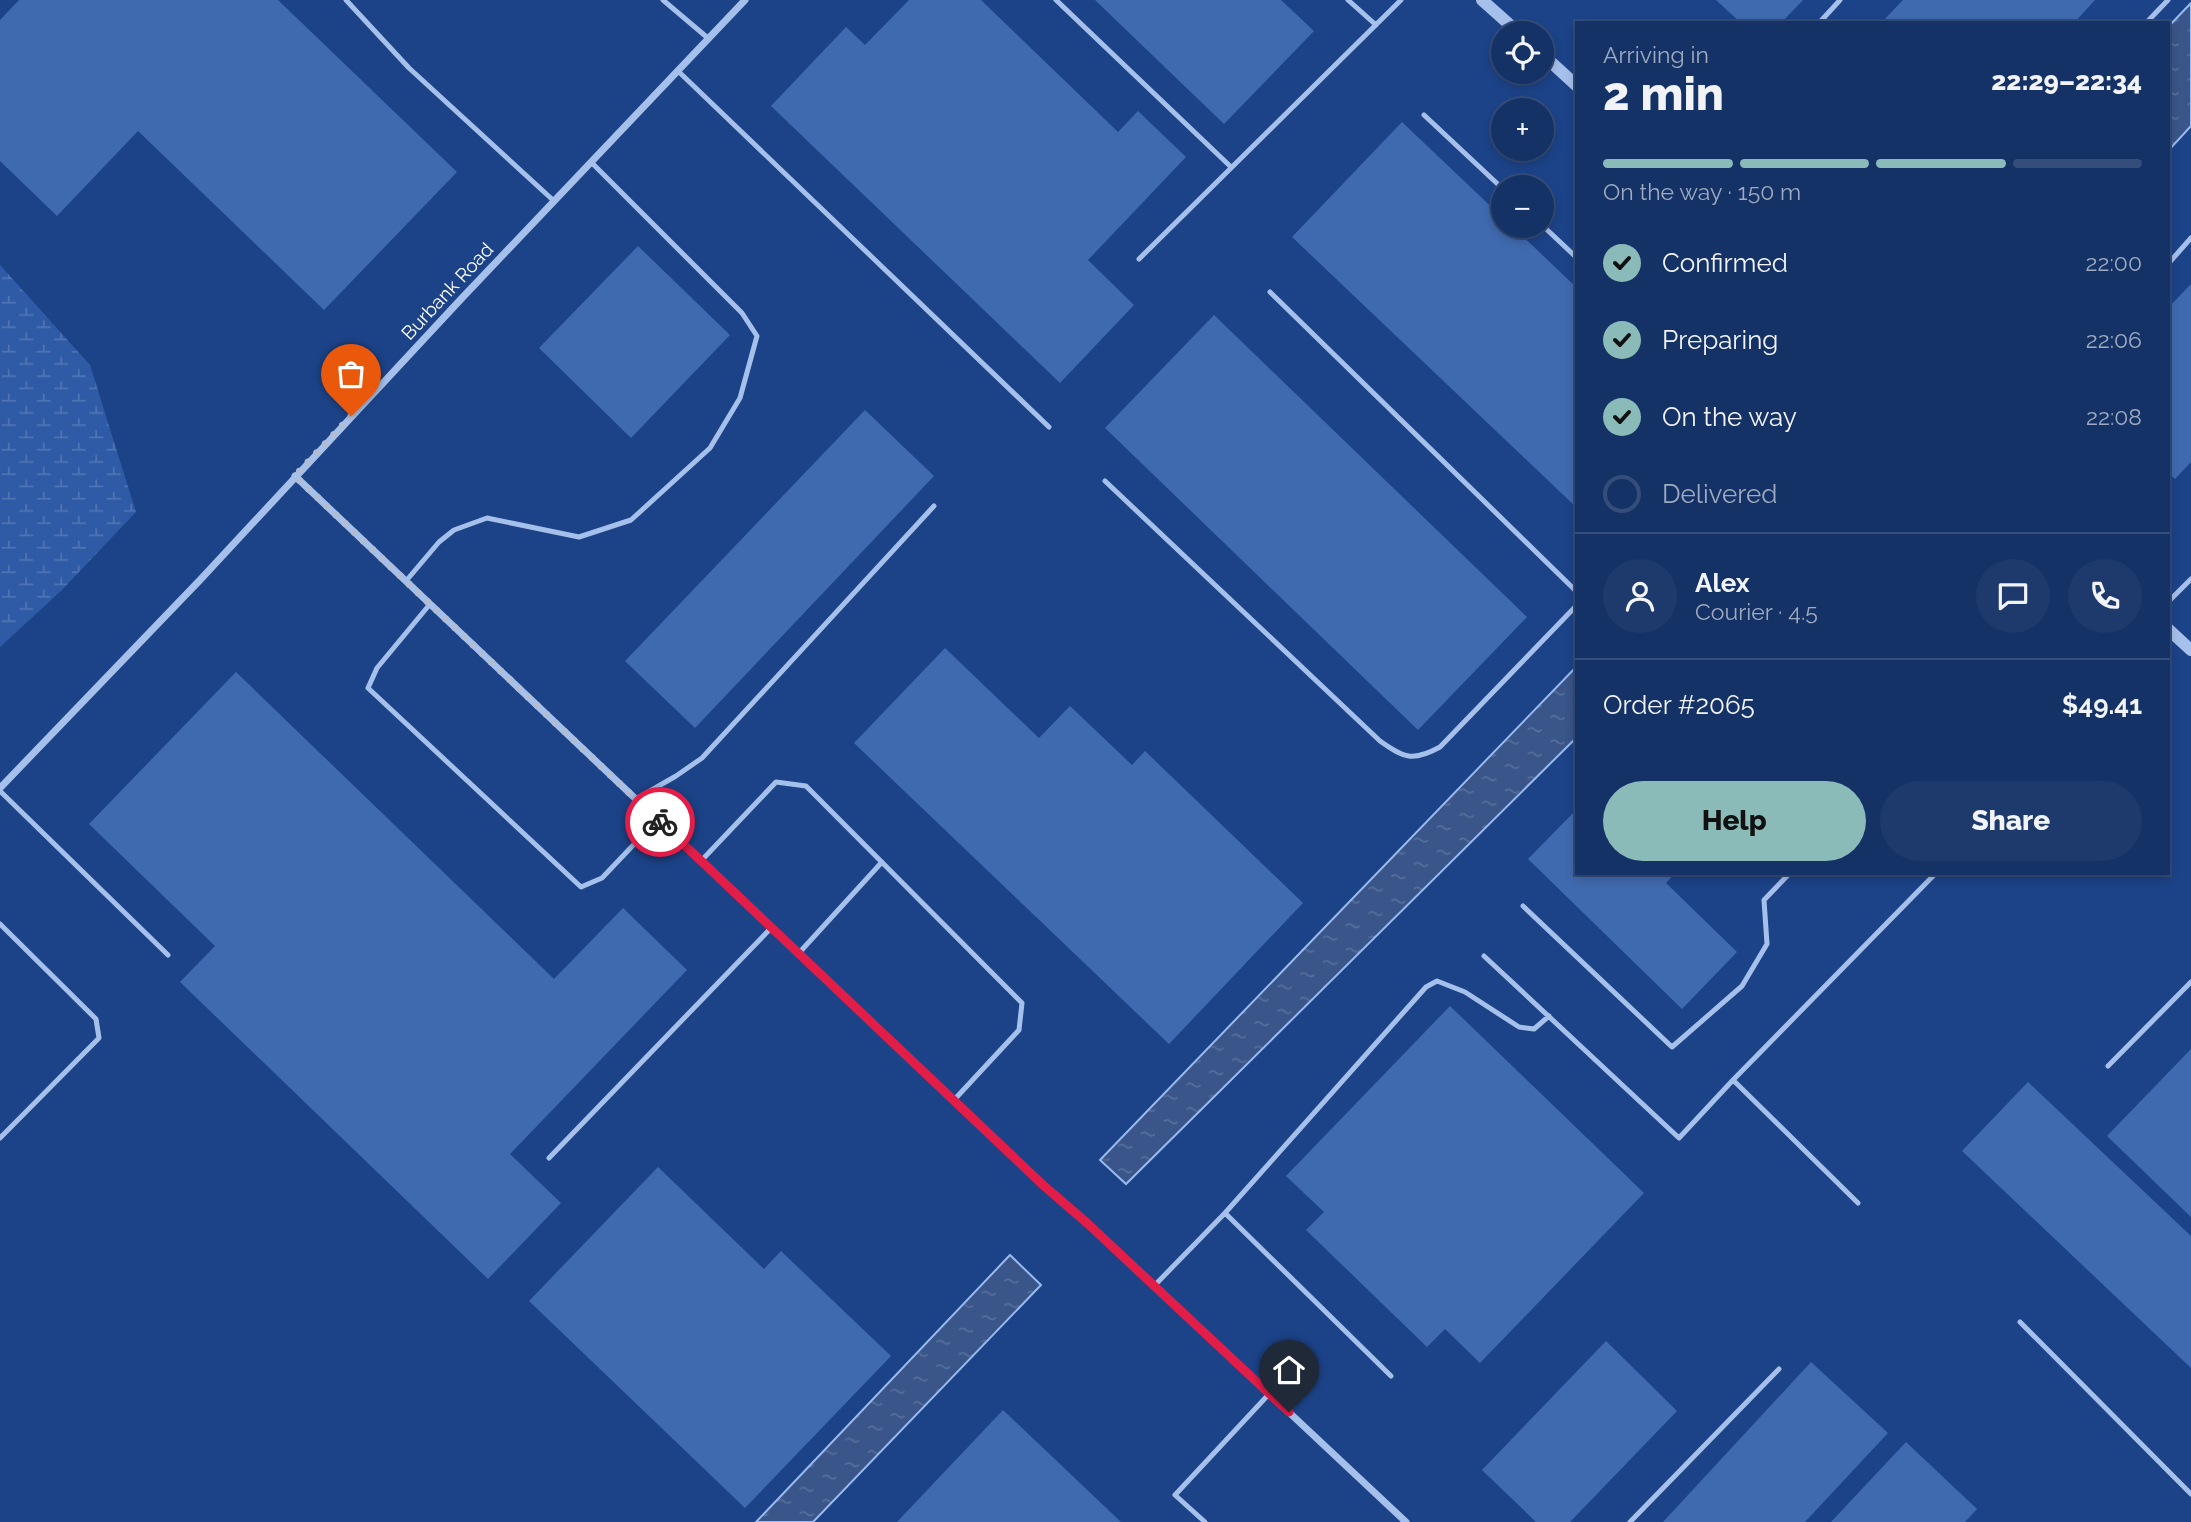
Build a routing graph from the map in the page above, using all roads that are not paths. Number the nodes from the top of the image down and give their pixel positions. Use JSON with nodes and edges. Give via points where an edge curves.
{"nodes":[{"id":1,"x":346,"y":0,"type":"edge"},
{"id":2,"x":663,"y":0,"type":"edge"},
{"id":3,"x":745,"y":0,"type":"edge"},
{"id":4,"x":1056,"y":0,"type":"edge"},
{"id":5,"x":1348,"y":0,"type":"edge"},
{"id":6,"x":1401,"y":0,"type":"edge"},
{"id":7,"x":1482,"y":0,"type":"edge"},
{"id":8,"x":1840,"y":0,"type":"edge"},
{"id":9,"x":2168,"y":0,"type":"edge"},
{"id":10,"x":1506,"y":21,"type":"edge"},
{"id":11,"x":1821,"y":21,"type":"edge"},
{"id":12,"x":2148,"y":21,"type":"edge"},
{"id":13,"x":1376,"y":25,"type":"junction"},
{"id":14,"x":709,"y":39,"type":"junction"},
{"id":15,"x":1554,"y":65,"type":"edge"},
{"id":16,"x":678,"y":71,"type":"junction"},
{"id":17,"x":1575,"y":84,"type":"edge"},
{"id":18,"x":1424,"y":115,"type":"dead end"},
{"id":19,"x":591,"y":162,"type":"junction"},
{"id":20,"x":1230,"y":167,"type":"junction"},
{"id":21,"x":1491,"y":178,"type":"edge"},
{"id":22,"x":554,"y":201,"type":"junction"},
{"id":23,"x":1554,"y":236,"type":"edge"},
{"id":24,"x":2191,"y":238,"type":"edge"},
{"id":25,"x":1575,"y":256,"type":"edge"},
{"id":26,"x":1139,"y":259,"type":"dead end"},
{"id":27,"x":2170,"y":262,"type":"edge"},
{"id":28,"x":1270,"y":292,"type":"dead end"},
{"id":29,"x":1049,"y":427,"type":"dead end"},
{"id":30,"x":295,"y":476,"type":"junction"},
{"id":31,"x":1105,"y":481,"type":"dead end"},
{"id":32,"x":934,"y":506,"type":"dead end"},
{"id":33,"x":2191,"y":579,"type":"edge"},
{"id":34,"x":405,"y":581,"type":"junction"},
{"id":35,"x":1575,"y":590,"type":"edge"},
{"id":36,"x":2170,"y":600,"type":"edge"},
{"id":37,"x":430,"y":604,"type":"junction"},
{"id":38,"x":1575,"y":607,"type":"edge"},
{"id":39,"x":2170,"y":633,"type":"edge"},
{"id":40,"x":2191,"y":650,"type":"edge"},
{"id":41,"x":0,"y":790,"type":"edge"},
{"id":42,"x":636,"y":799,"type":"junction"},
{"id":43,"x":657,"y":820,"type":"junction"},
{"id":44,"x":701,"y":860,"type":"junction"},
{"id":45,"x":882,"y":862,"type":"junction"},
{"id":46,"x":1788,"y":875,"type":"edge"},
{"id":47,"x":1934,"y":875,"type":"edge"},
{"id":48,"x":1523,"y":906,"type":"dead end"},
{"id":49,"x":0,"y":924,"type":"edge"},
{"id":50,"x":772,"y":928,"type":"junction"},
{"id":51,"x":799,"y":953,"type":"junction"},
{"id":52,"x":168,"y":955,"type":"dead end"},
{"id":53,"x":1484,"y":956,"type":"dead end"},
{"id":54,"x":2191,"y":982,"type":"edge"},
{"id":55,"x":1549,"y":1016,"type":"junction"},
{"id":56,"x":2108,"y":1066,"type":"dead end"},
{"id":57,"x":1733,"y":1080,"type":"junction"},
{"id":58,"x":954,"y":1100,"type":"junction"},
{"id":59,"x":0,"y":1138,"type":"edge"},
{"id":60,"x":550,"y":1158,"type":"dead end"},
{"id":61,"x":1858,"y":1203,"type":"dead end"},
{"id":62,"x":1225,"y":1213,"type":"junction"},
{"id":63,"x":1154,"y":1286,"type":"junction"},
{"id":64,"x":2020,"y":1322,"type":"dead end"},
{"id":65,"x":1779,"y":1369,"type":"dead end"},
{"id":66,"x":1391,"y":1376,"type":"dead end"},
{"id":67,"x":1269,"y":1394,"type":"junction"},
{"id":68,"x":2191,"y":1493,"type":"edge"},
{"id":69,"x":1205,"y":1522,"type":"edge"},
{"id":70,"x":1406,"y":1522,"type":"edge"},
{"id":71,"x":1630,"y":1522,"type":"edge"}],
"edges":[{"from":1,"to":22,"type":"lane","via":[[409,68]]},
{"from":2,"to":14,"type":"lane"},
{"from":3,"to":14,"type":"street","name":"Burbank Road"},
{"from":4,"to":20,"type":"lane"},
{"from":5,"to":13,"type":"lane"},
{"from":6,"to":13,"type":"lane"},
{"from":7,"to":10,"type":"street"},
{"from":8,"to":11,"type":"lane"},
{"from":9,"to":12,"type":"lane"},
{"from":13,"to":20,"type":"lane"},
{"from":14,"to":16,"type":"street","name":"Burbank Road"},
{"from":15,"to":17,"type":"street"},
{"from":16,"to":19,"type":"street","name":"Burbank Road"},
{"from":16,"to":29,"type":"lane"},
{"from":18,"to":21,"type":"lane"},
{"from":19,"to":22,"type":"street","name":"Burbank Road"},
{"from":19,"to":34,"type":"lane","via":[[742,313],[757,336],[740,398],[710,449],[631,520],[579,537],[487,518],[454,530]]},
{"from":20,"to":26,"type":"lane"},
{"from":22,"to":30,"type":"street","name":"Burbank Road"},
{"from":23,"to":25,"type":"lane"},
{"from":24,"to":27,"type":"lane"},
{"from":28,"to":35,"type":"lane"},
{"from":30,"to":34,"type":"street"},
{"from":30,"to":41,"type":"street","name":"Burbank Road"},
{"from":31,"to":38,"type":"lane","via":[[1399,755],[1421,758],[1440,747]]},
{"from":32,"to":42,"type":"lane","via":[[702,758]]},
{"from":33,"to":36,"type":"lane"},
{"from":34,"to":37,"type":"street"},
{"from":37,"to":42,"type":"street"},
{"from":37,"to":43,"type":"lane","via":[[377,668],[368,688],[581,887],[602,878]]},
{"from":39,"to":40,"type":"street"},
{"from":41,"to":52,"type":"lane"},
{"from":42,"to":43,"type":"street"},
{"from":43,"to":44,"type":"street"},
{"from":44,"to":45,"type":"lane","via":[[776,782],[806,786]]},
{"from":44,"to":50,"type":"street"},
{"from":45,"to":51,"type":"lane"},
{"from":45,"to":58,"type":"lane","via":[[1022,1003],[1019,1031]]},
{"from":46,"to":48,"type":"lane","via":[[1765,900],[1767,944],[1742,986],[1672,1047]]},
{"from":47,"to":57,"type":"lane"},
{"from":49,"to":59,"type":"lane","via":[[96,1019],[99,1038]]},
{"from":50,"to":51,"type":"street"},
{"from":50,"to":60,"type":"lane"},
{"from":51,"to":58,"type":"street"},
{"from":53,"to":55,"type":"lane"},
{"from":54,"to":56,"type":"lane"},
{"from":55,"to":57,"type":"lane","via":[[1679,1138]]},
{"from":55,"to":62,"type":"lane","via":[[1534,1029],[1519,1027],[1465,992],[1437,981],[1426,987]]},
{"from":57,"to":61,"type":"lane"},
{"from":58,"to":63,"type":"street"},
{"from":62,"to":63,"type":"lane"},
{"from":62,"to":66,"type":"lane"},
{"from":63,"to":67,"type":"street"},
{"from":64,"to":68,"type":"lane"},
{"from":65,"to":71,"type":"lane"},
{"from":67,"to":69,"type":"lane","via":[[1175,1495]]},
{"from":67,"to":70,"type":"street"}]}
